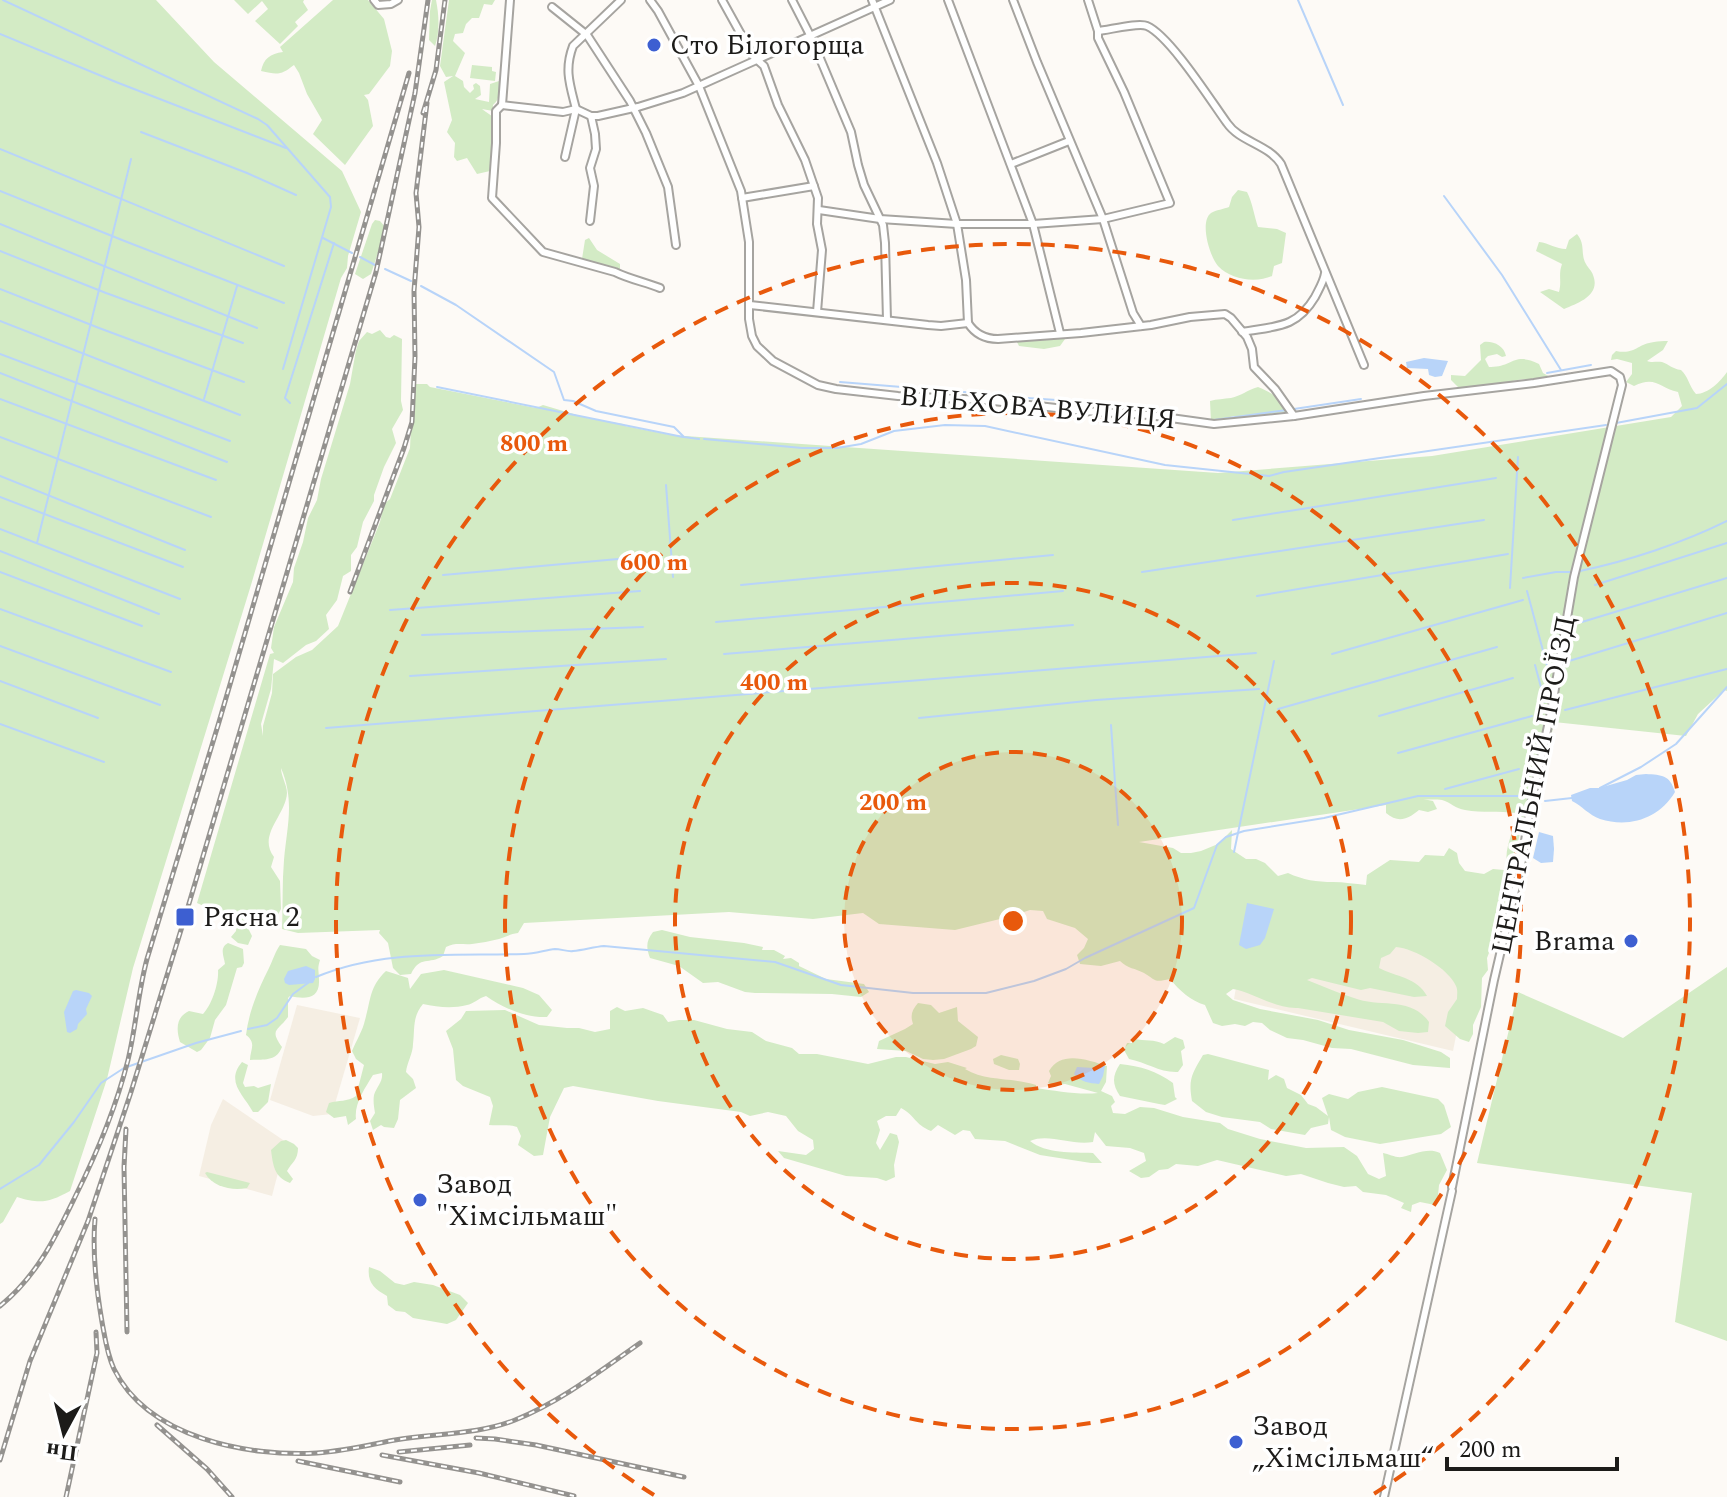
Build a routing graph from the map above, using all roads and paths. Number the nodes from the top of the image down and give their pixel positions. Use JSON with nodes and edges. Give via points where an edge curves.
{"nodes":[{"id":1,"x":374,"y":0,"type":"edge"},
{"id":2,"x":398,"y":0,"type":"edge"},
{"id":3,"x":510,"y":0,"type":"edge"},
{"id":4,"x":621,"y":0,"type":"edge"},
{"id":5,"x":650,"y":0,"type":"edge"},
{"id":6,"x":722,"y":0,"type":"edge"},
{"id":7,"x":792,"y":0,"type":"edge"},
{"id":8,"x":890,"y":0,"type":"edge"},
{"id":9,"x":948,"y":0,"type":"edge"},
{"id":10,"x":1013,"y":0,"type":"edge"},
{"id":11,"x":1088,"y":0,"type":"edge"},
{"id":12,"x":873,"y":4,"type":"edge"},
{"id":13,"x":552,"y":7,"type":"dead end"},
{"id":14,"x":1098,"y":31,"type":"junction"},
{"id":15,"x":587,"y":35,"type":"junction"},
{"id":16,"x":811,"y":37,"type":"junction"},
{"id":17,"x":757,"y":58,"type":"junction"},
{"id":18,"x":699,"y":86,"type":"junction"},
{"id":19,"x":502,"y":105,"type":"junction"},
{"id":20,"x":633,"y":107,"type":"junction"},
{"id":21,"x":576,"y":109,"type":"junction"},
{"id":22,"x":591,"y":116,"type":"junction"},
{"id":23,"x":1069,"y":141,"type":"junction"},
{"id":24,"x":565,"y":157,"type":"dead end"},
{"id":25,"x":1011,"y":164,"type":"junction"},
{"id":26,"x":814,"y":186,"type":"junction"},
{"id":27,"x":742,"y":198,"type":"junction"},
{"id":28,"x":819,"y":210,"type":"junction"},
{"id":29,"x":880,"y":219,"type":"junction"},
{"id":30,"x":1103,"y":219,"type":"junction"},
{"id":31,"x":590,"y":221,"type":"dead end"},
{"id":32,"x":957,"y":224,"type":"junction"},
{"id":33,"x":1033,"y":224,"type":"junction"},
{"id":34,"x":676,"y":245,"type":"dead end"},
{"id":35,"x":1325,"y":271,"type":"junction"},
{"id":36,"x":660,"y":288,"type":"dead end"},
{"id":37,"x":750,"y":305,"type":"junction"},
{"id":38,"x":817,"y":312,"type":"junction"},
{"id":39,"x":887,"y":320,"type":"junction"},
{"id":40,"x":968,"y":323,"type":"junction"},
{"id":41,"x":1141,"y":326,"type":"junction"},
{"id":42,"x":1242,"y":332,"type":"junction"},
{"id":43,"x":1060,"y":333,"type":"junction"},
{"id":44,"x":1364,"y":365,"type":"dead end"},
{"id":45,"x":1622,"y":385,"type":"joint"},
{"id":46,"x":1294,"y":416,"type":"junction"},
{"id":47,"x":1384,"y":1497,"type":"edge"}],
"edges":[{"from":1,"to":2,"type":"street","via":[[378,5]]},
{"from":3,"to":19,"type":"street"},
{"from":4,"to":15,"type":"street"},
{"from":5,"to":18,"type":"street","name":"ВІЛЬХОВА ВУЛИЦЯ"},
{"from":6,"to":17,"type":"street"},
{"from":7,"to":16,"type":"street"},
{"from":8,"to":12,"type":"street"},
{"from":9,"to":25,"type":"street"},
{"from":10,"to":23,"type":"street"},
{"from":11,"to":14,"type":"street"},
{"from":12,"to":16,"type":"street"},
{"from":12,"to":32,"type":"street"},
{"from":13,"to":15,"type":"street"},
{"from":14,"to":30,"type":"street","via":[[1170,203]]},
{"from":14,"to":35,"type":"street","via":[[1149,26],[1175,52],[1229,126],[1275,155]]},
{"from":15,"to":20,"type":"street"},
{"from":15,"to":21,"type":"street","via":[[573,46],[570,58],[568,80]]},
{"from":16,"to":17,"type":"street"},
{"from":16,"to":29,"type":"street"},
{"from":17,"to":18,"type":"street"},
{"from":17,"to":26,"type":"street"},
{"from":18,"to":20,"type":"street"},
{"from":18,"to":27,"type":"street","name":"ВІЛЬХОВА ВУЛИЦЯ"},
{"from":19,"to":21,"type":"street"},
{"from":19,"to":36,"type":"street","via":[[496,111],[492,198],[543,252]]},
{"from":20,"to":22,"type":"street"},
{"from":20,"to":34,"type":"street","via":[[668,187]]},
{"from":21,"to":22,"type":"street"},
{"from":21,"to":24,"type":"street"},
{"from":22,"to":31,"type":"street","via":[[596,149],[590,168]]},
{"from":23,"to":25,"type":"street"},
{"from":23,"to":30,"type":"street"},
{"from":25,"to":33,"type":"street"},
{"from":26,"to":27,"type":"street"},
{"from":26,"to":28,"type":"street"},
{"from":27,"to":37,"type":"street","name":"ВІЛЬХОВА ВУЛИЦЯ"},
{"from":28,"to":29,"type":"street"},
{"from":28,"to":38,"type":"street"},
{"from":29,"to":32,"type":"street"},
{"from":29,"to":39,"type":"street"},
{"from":30,"to":33,"type":"street"},
{"from":30,"to":41,"type":"street"},
{"from":32,"to":33,"type":"street"},
{"from":32,"to":40,"type":"street"},
{"from":33,"to":43,"type":"street"},
{"from":35,"to":42,"type":"street","via":[[1300,317],[1282,326]]},
{"from":35,"to":44,"type":"street"},
{"from":37,"to":38,"type":"street"},
{"from":37,"to":46,"type":"street","name":"ВІЛЬХОВА ВУЛИЦЯ","via":[[752,336],[766,355],[818,385],[836,389],[1214,424]]},
{"from":38,"to":39,"type":"street"},
{"from":39,"to":40,"type":"street"},
{"from":40,"to":43,"type":"street","via":[[986,338]]},
{"from":41,"to":42,"type":"street","via":[[1225,314]]},
{"from":41,"to":43,"type":"street"},
{"from":42,"to":46,"type":"street","via":[[1254,367]]},
{"from":45,"to":46,"type":"street","name":"ВІЛЬХОВА ВУЛИЦЯ","via":[[1611,371]]},
{"from":45,"to":47,"type":"street","name":"ЦЕНТРАЛЬНИЙ ПРОЇЗД","via":[[1574,577],[1522,860]]}]}
